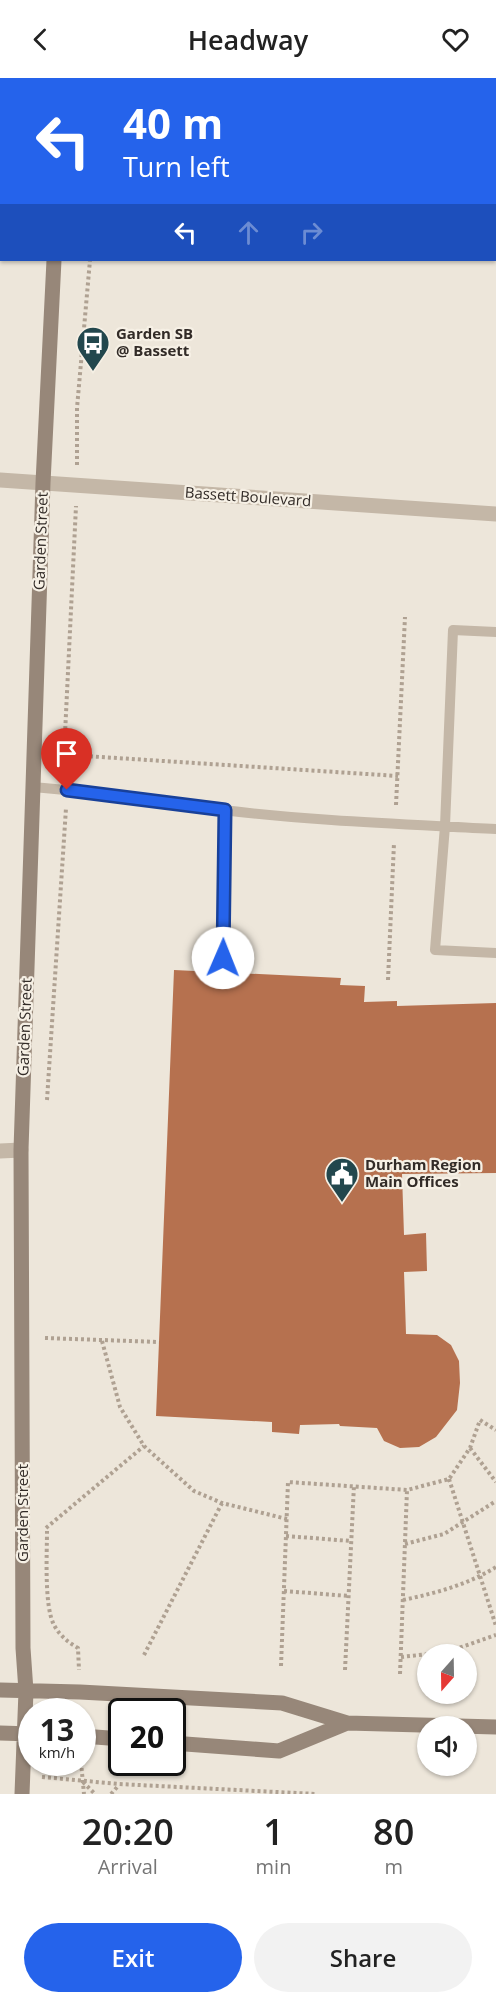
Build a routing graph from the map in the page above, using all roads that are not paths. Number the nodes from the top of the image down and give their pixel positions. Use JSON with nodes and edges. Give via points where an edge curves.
{"nodes":[{"id":1,"x":54,"y":261,"type":"edge"},
{"id":2,"x":0,"y":480,"type":"edge"},
{"id":3,"x":43,"y":483,"type":"junction"},
{"id":4,"x":496,"y":514,"type":"edge"},
{"id":5,"x":496,"y":632,"type":"edge"},
{"id":6,"x":32,"y":787,"type":"junction"},
{"id":7,"x":225,"y":810,"type":"junction"},
{"id":8,"x":445,"y":826,"type":"junction"},
{"id":9,"x":496,"y":829,"type":"edge"},
{"id":10,"x":496,"y":953,"type":"edge"},
{"id":11,"x":223,"y":958,"type":"dead end"},
{"id":12,"x":21,"y":1150,"type":"junction"},
{"id":13,"x":0,"y":1151,"type":"edge"},
{"id":14,"x":0,"y":1690,"type":"edge"},
{"id":15,"x":26,"y":1691,"type":"junction"},
{"id":16,"x":26,"y":1698,"type":"edge"},
{"id":17,"x":347,"y":1723,"type":"junction"},
{"id":18,"x":496,"y":1727,"type":"edge"},
{"id":19,"x":0,"y":1733,"type":"edge"},
{"id":20,"x":18,"y":1733,"type":"edge"},
{"id":21,"x":186,"y":1744,"type":"edge"},
{"id":22,"x":23,"y":1776,"type":"edge"},
{"id":23,"x":22,"y":1794,"type":"edge"}],
"edges":[{"from":1,"to":3,"type":"street","name":"Garden Street"},
{"from":2,"to":3,"type":"street","name":"Bassett Boulevard"},
{"from":3,"to":4,"type":"street","name":"Bassett Boulevard"},
{"from":3,"to":6,"type":"street","name":"Garden Street"},
{"from":5,"to":8,"type":"lane","via":[[453,630]]},
{"from":6,"to":7,"type":"lane"},
{"from":6,"to":12,"type":"street","name":"Garden Street"},
{"from":7,"to":8,"type":"lane"},
{"from":7,"to":11,"type":"lane"},
{"from":8,"to":9,"type":"lane"},
{"from":8,"to":10,"type":"lane","via":[[435,950]]},
{"from":12,"to":13,"type":"street"},
{"from":12,"to":15,"type":"street","name":"Garden Street"},
{"from":14,"to":15,"type":"street"},
{"from":15,"to":16,"type":"street","name":"Garden Street"},
{"from":15,"to":17,"type":"street","via":[[282,1702]]},
{"from":17,"to":18,"type":"street"},
{"from":17,"to":21,"type":"street","via":[[279,1751]]},
{"from":19,"to":20,"type":"street"},
{"from":22,"to":23,"type":"street","name":"Garden Street"}]}
